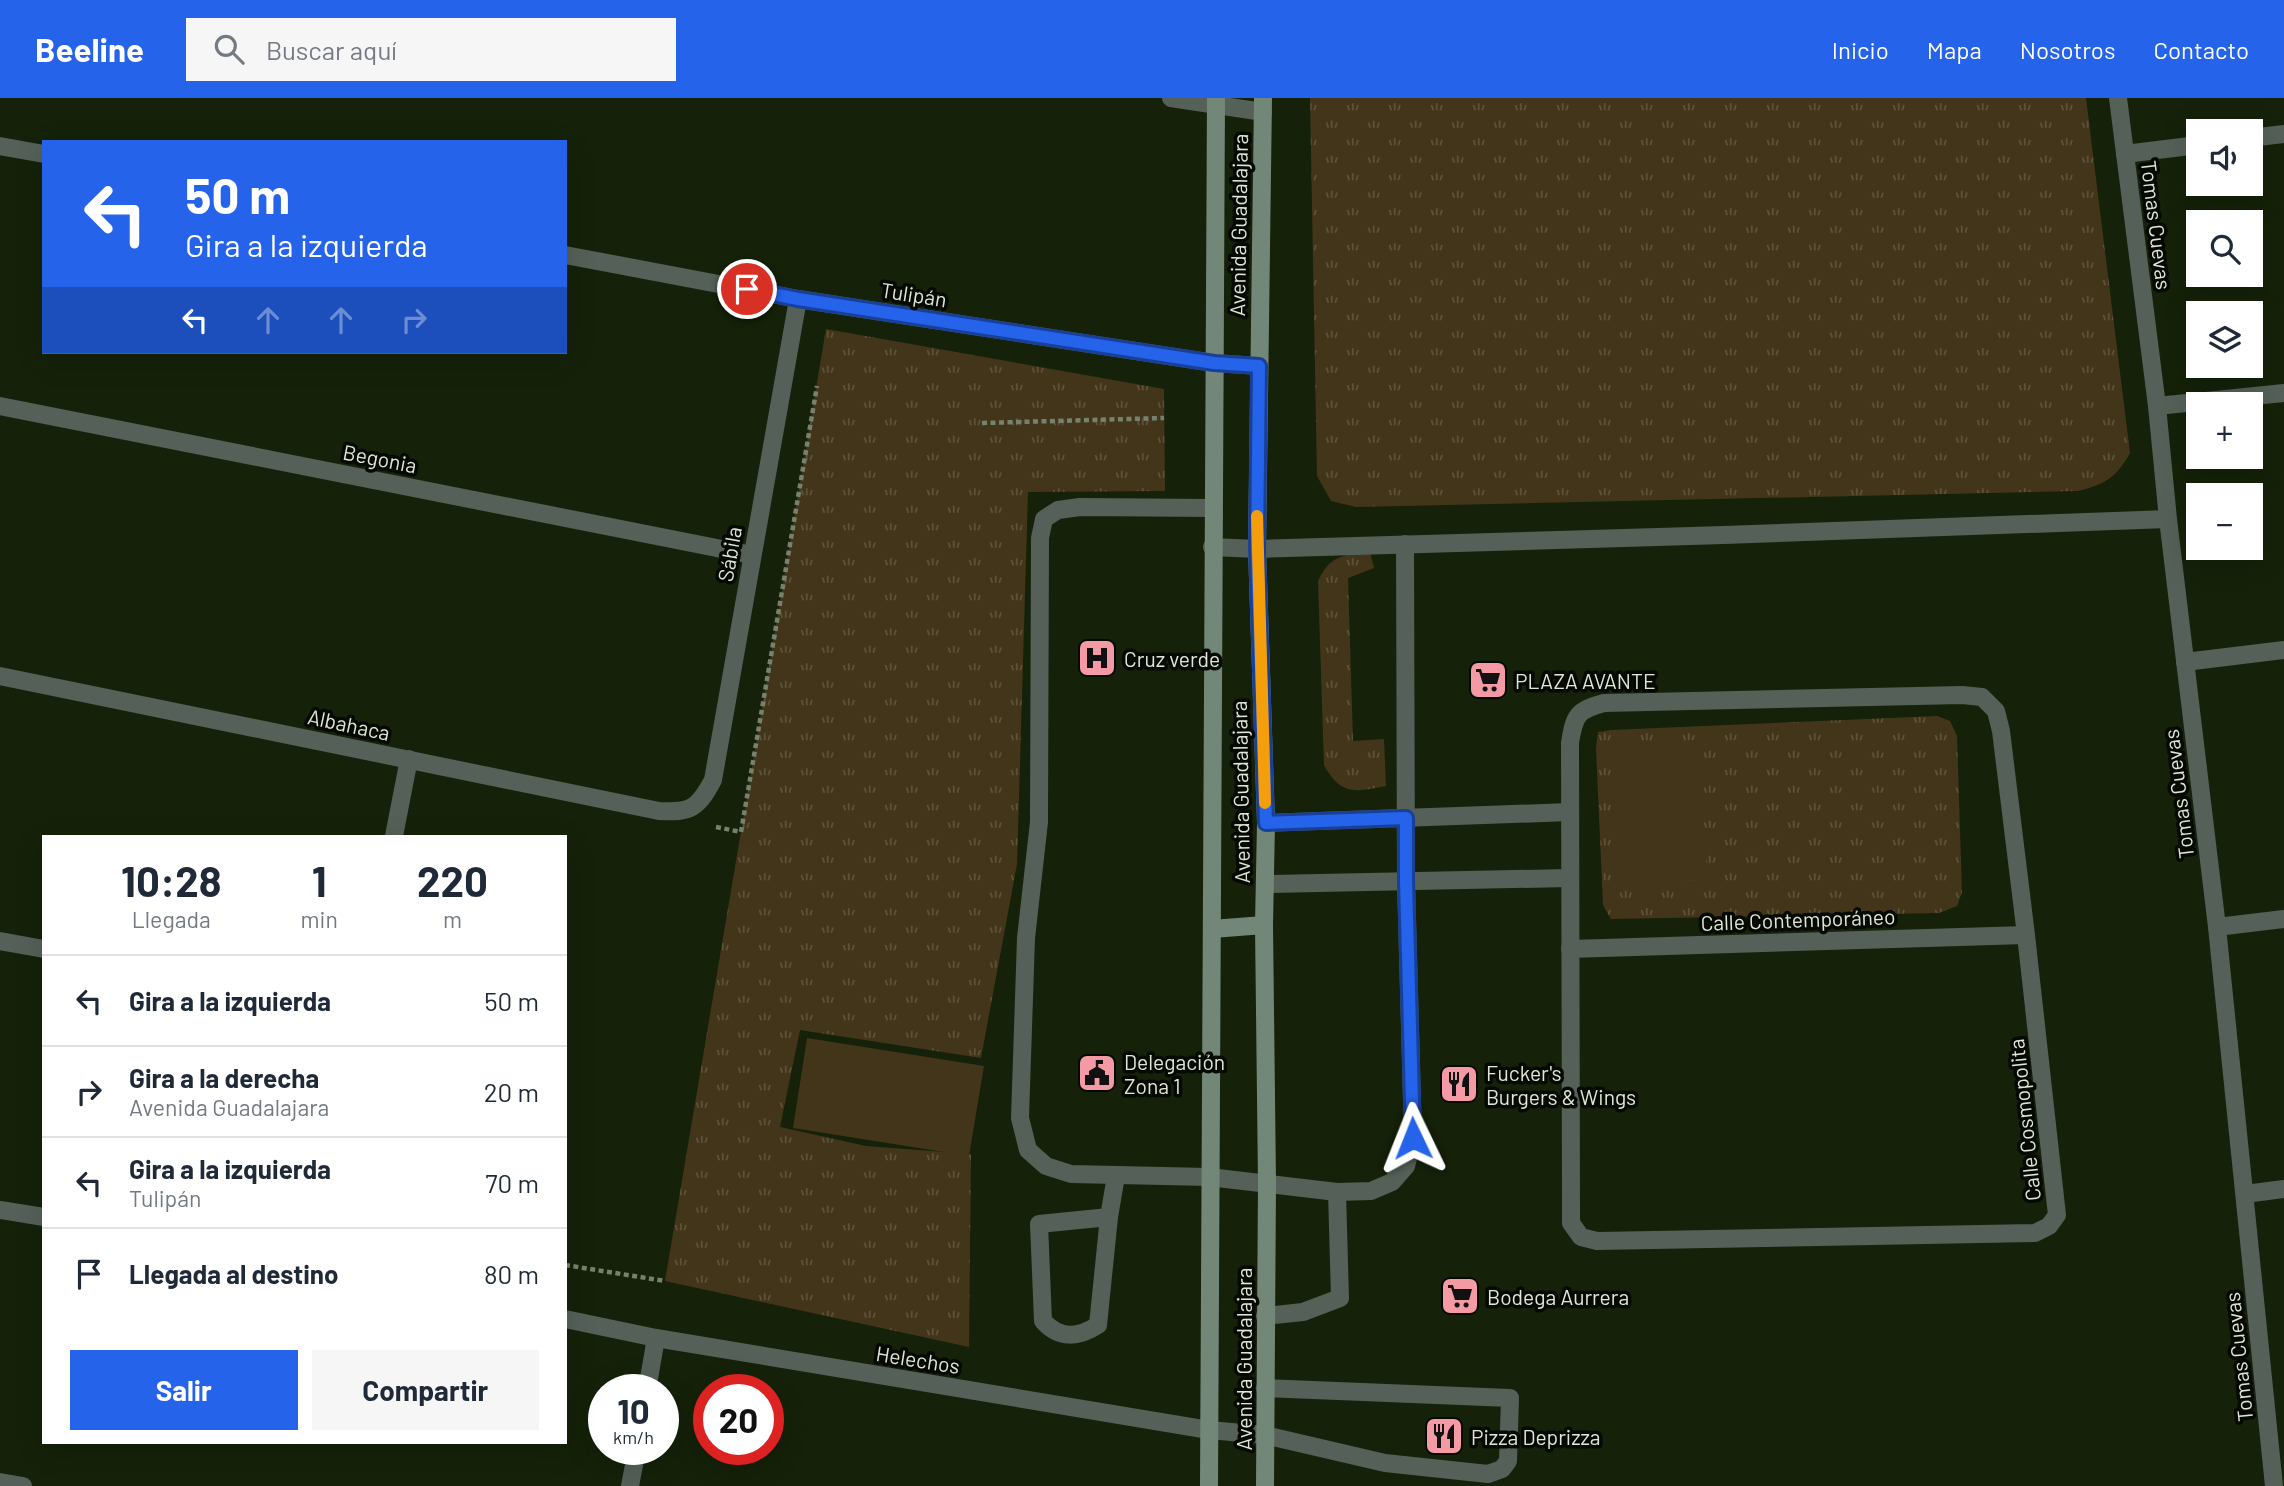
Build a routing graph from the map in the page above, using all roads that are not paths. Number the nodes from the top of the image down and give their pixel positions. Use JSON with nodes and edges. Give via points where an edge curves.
{"nodes":[{"id":1,"x":1171,"y":98,"type":"edge"},
{"id":2,"x":2118,"y":98,"type":"edge"},
{"id":3,"x":1216,"y":102,"type":"edge"},
{"id":4,"x":1263,"y":105,"type":"edge"},
{"id":5,"x":2284,"y":134,"type":"edge"},
{"id":6,"x":2263,"y":136,"type":"edge"},
{"id":7,"x":0,"y":146,"type":"edge"},
{"id":8,"x":2186,"y":146,"type":"edge"},
{"id":9,"x":42,"y":154,"type":"edge"},
{"id":10,"x":2125,"y":154,"type":"junction"},
{"id":11,"x":567,"y":254,"type":"edge"},
{"id":12,"x":798,"y":299,"type":"junction"},
{"id":13,"x":1214,"y":363,"type":"junction"},
{"id":14,"x":1259,"y":366,"type":"junction"},
{"id":15,"x":2284,"y":393,"type":"edge"},
{"id":16,"x":0,"y":406,"type":"edge"},
{"id":17,"x":2157,"y":406,"type":"junction"},
{"id":18,"x":1213,"y":508,"type":"junction"},
{"id":19,"x":2168,"y":519,"type":"junction"},
{"id":20,"x":1405,"y":544,"type":"junction"},
{"id":21,"x":1212,"y":547,"type":"junction"},
{"id":22,"x":1257,"y":549,"type":"junction"},
{"id":23,"x":752,"y":555,"type":"junction"},
{"id":24,"x":2284,"y":650,"type":"edge"},
{"id":25,"x":2185,"y":662,"type":"junction"},
{"id":26,"x":0,"y":676,"type":"edge"},
{"id":27,"x":409,"y":760,"type":"junction"},
{"id":28,"x":690,"y":809,"type":"joint"},
{"id":29,"x":1570,"y":812,"type":"junction"},
{"id":30,"x":1406,"y":818,"type":"junction"},
{"id":31,"x":1266,"y":823,"type":"junction"},
{"id":32,"x":394,"y":835,"type":"edge"},
{"id":33,"x":1570,"y":878,"type":"junction"},
{"id":34,"x":1406,"y":881,"type":"junction"},
{"id":35,"x":1265,"y":884,"type":"junction"},
{"id":36,"x":2284,"y":919,"type":"edge"},
{"id":37,"x":1264,"y":925,"type":"junction"},
{"id":38,"x":2217,"y":927,"type":"junction"},
{"id":39,"x":1212,"y":929,"type":"junction"},
{"id":40,"x":2026,"y":935,"type":"junction"},
{"id":41,"x":0,"y":941,"type":"edge"},
{"id":42,"x":42,"y":949,"type":"edge"},
{"id":43,"x":1570,"y":949,"type":"junction"},
{"id":44,"x":1116,"y":1176,"type":"junction"},
{"id":45,"x":1209,"y":1177,"type":"junction"},
{"id":46,"x":1267,"y":1183,"type":"junction"},
{"id":47,"x":2284,"y":1189,"type":"edge"},
{"id":48,"x":1337,"y":1192,"type":"junction"},
{"id":49,"x":2245,"y":1194,"type":"junction"},
{"id":50,"x":0,"y":1210,"type":"edge"},
{"id":51,"x":42,"y":1217,"type":"edge"},
{"id":52,"x":1109,"y":1217,"type":"junction"},
{"id":53,"x":1265,"y":1316,"type":"junction"},
{"id":54,"x":567,"y":1319,"type":"edge"},
{"id":55,"x":656,"y":1338,"type":"junction"},
{"id":56,"x":650,"y":1374,"type":"edge"},
{"id":57,"x":1265,"y":1388,"type":"junction"},
{"id":58,"x":1209,"y":1430,"type":"junction"},
{"id":59,"x":1265,"y":1435,"type":"junction"},
{"id":60,"x":2277,"y":1457,"type":"edge"},
{"id":61,"x":634,"y":1465,"type":"edge"},
{"id":62,"x":0,"y":1482,"type":"edge"},
{"id":63,"x":23,"y":1486,"type":"edge"},
{"id":64,"x":631,"y":1486,"type":"edge"},
{"id":65,"x":1209,"y":1486,"type":"edge"},
{"id":66,"x":1265,"y":1486,"type":"edge"},
{"id":67,"x":2274,"y":1486,"type":"edge"}],
"edges":[{"from":1,"to":3,"type":"street"},
{"from":2,"to":10,"type":"street","name":"Tomas Cuevas"},
{"from":3,"to":4,"type":"street"},
{"from":3,"to":13,"type":"main road","name":"Avenida Guadalajara"},
{"from":4,"to":14,"type":"main road","name":"Avenida Guadalajara"},
{"from":5,"to":6,"type":"street"},
{"from":7,"to":9,"type":"street"},
{"from":8,"to":10,"type":"street"},
{"from":10,"to":17,"type":"street","name":"Tomas Cuevas"},
{"from":11,"to":12,"type":"street","name":"Tulipán"},
{"from":12,"to":13,"type":"street","name":"Tulipán"},
{"from":12,"to":23,"type":"street","name":"Sábila"},
{"from":13,"to":14,"type":"street","name":"Tulipán"},
{"from":13,"to":18,"type":"main road","name":"Avenida Guadalajara"},
{"from":14,"to":22,"type":"main road","name":"Avenida Guadalajara"},
{"from":15,"to":17,"type":"street"},
{"from":16,"to":23,"type":"street","name":"Begonia"},
{"from":17,"to":19,"type":"street","name":"Tomas Cuevas"},
{"from":18,"to":21,"type":"main road","name":"Avenida Guadalajara"},
{"from":18,"to":44,"type":"street","via":[[1058,510],[1044,519],[1040,538],[1039,822],[1026,938],[1020,1118],[1028,1150],[1046,1166],[1071,1174]]},
{"from":19,"to":20,"type":"street"},
{"from":19,"to":25,"type":"street","name":"Tomas Cuevas"},
{"from":20,"to":22,"type":"street"},
{"from":20,"to":30,"type":"street"},
{"from":21,"to":22,"type":"street"},
{"from":21,"to":39,"type":"main road","name":"Avenida Guadalajara"},
{"from":22,"to":31,"type":"main road","name":"Avenida Guadalajara"},
{"from":23,"to":28,"type":"street","name":"Sábila","via":[[713,780],[702,800]]},
{"from":24,"to":25,"type":"street"},
{"from":25,"to":38,"type":"street","name":"Tomas Cuevas"},
{"from":26,"to":27,"type":"street","name":"Albahaca"},
{"from":27,"to":28,"type":"street","name":"Albahaca","via":[[659,811]]},
{"from":27,"to":32,"type":"street"},
{"from":29,"to":30,"type":"street"},
{"from":29,"to":33,"type":"street","name":"Calle Cosmopolita"},
{"from":29,"to":40,"type":"street","name":"Calle Cosmopolita","via":[[1573,721],[1585,708],[1604,703],[1982,697],[1996,711],[2001,732]]},
{"from":30,"to":31,"type":"street"},
{"from":30,"to":34,"type":"street"},
{"from":31,"to":35,"type":"main road","name":"Avenida Guadalajara"},
{"from":33,"to":34,"type":"street"},
{"from":33,"to":43,"type":"street","name":"Calle Cosmopolita"},
{"from":34,"to":35,"type":"street"},
{"from":34,"to":48,"type":"street","via":[[1413,1138],[1406,1166],[1392,1182],[1371,1191]]},
{"from":35,"to":37,"type":"main road","name":"Avenida Guadalajara"},
{"from":36,"to":38,"type":"street"},
{"from":37,"to":39,"type":"main road"},
{"from":37,"to":46,"type":"main road","name":"Avenida Guadalajara"},
{"from":38,"to":49,"type":"street","name":"Tomas Cuevas"},
{"from":39,"to":45,"type":"main road","name":"Avenida Guadalajara"},
{"from":40,"to":43,"type":"street","name":"Calle Contemporáneo"},
{"from":40,"to":43,"type":"street","name":"Calle Cosmopolita","via":[[2057,1215],[2035,1233],[1597,1241],[1581,1237],[1571,1223]]},
{"from":41,"to":42,"type":"street"},
{"from":44,"to":45,"type":"street"},
{"from":44,"to":52,"type":"street"},
{"from":45,"to":46,"type":"street"},
{"from":45,"to":58,"type":"main road","name":"Avenida Guadalajara"},
{"from":46,"to":48,"type":"street"},
{"from":46,"to":53,"type":"main road","name":"Avenida Guadalajara"},
{"from":47,"to":49,"type":"street"},
{"from":48,"to":53,"type":"street","via":[[1340,1298],[1303,1312]]},
{"from":49,"to":60,"type":"street","name":"Tomas Cuevas"},
{"from":50,"to":51,"type":"street"},
{"from":52,"to":52,"type":"street","via":[[1098,1325],[1069,1335],[1051,1330],[1042,1321],[1039,1224]]},
{"from":53,"to":57,"type":"main road","name":"Avenida Guadalajara"},
{"from":54,"to":55,"type":"street","name":"Helechos"},
{"from":55,"to":56,"type":"street"},
{"from":55,"to":58,"type":"street","name":"Helechos"},
{"from":57,"to":59,"type":"main road","name":"Avenida Guadalajara"},
{"from":57,"to":59,"type":"street","name":"Helechos","via":[[1510,1398],[1508,1461],[1488,1474],[1385,1463]]},
{"from":58,"to":59,"type":"street","name":"Helechos"},
{"from":58,"to":65,"type":"main road","name":"Avenida Guadalajara"},
{"from":59,"to":66,"type":"main road","name":"Avenida Guadalajara"},
{"from":60,"to":67,"type":"street","name":"Tomas Cuevas"},
{"from":61,"to":64,"type":"street"},
{"from":62,"to":63,"type":"street"}]}
